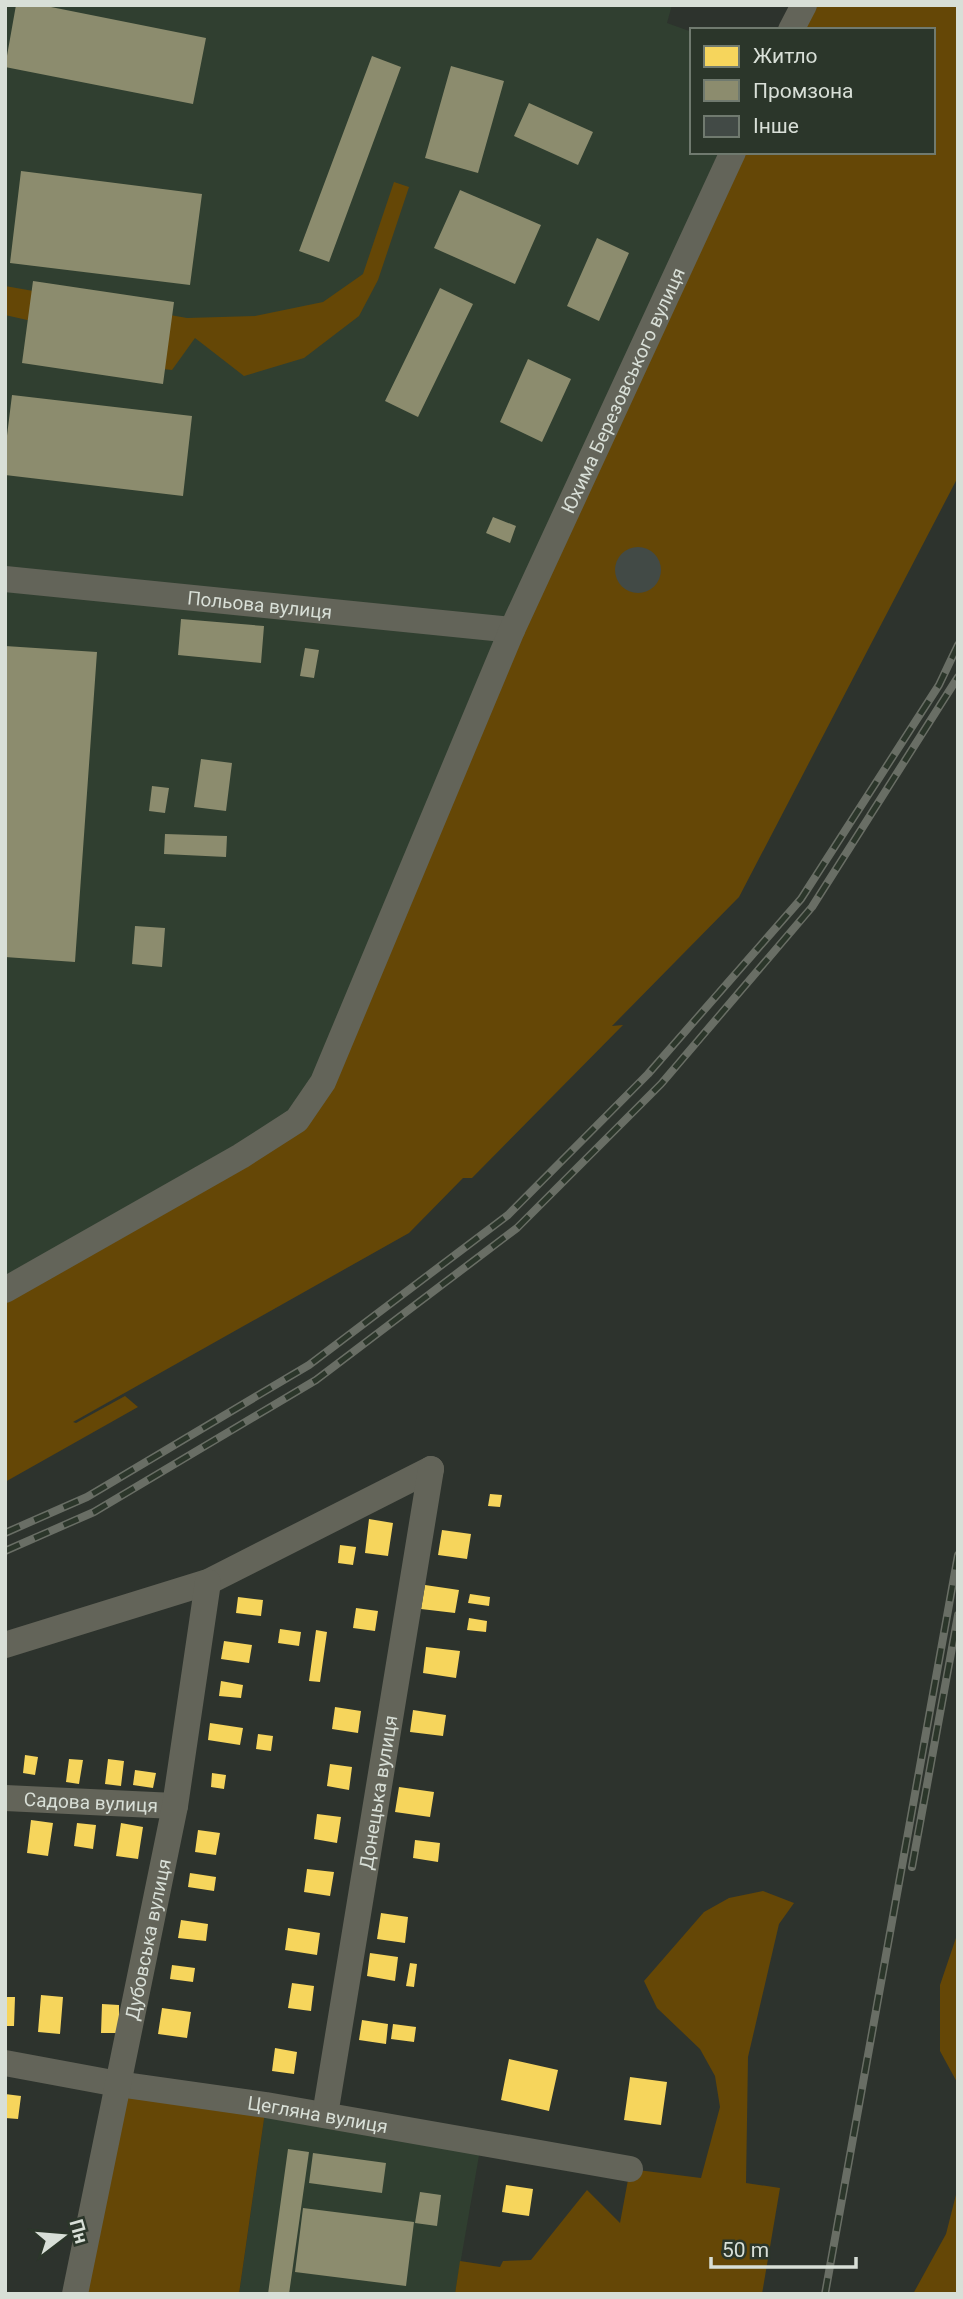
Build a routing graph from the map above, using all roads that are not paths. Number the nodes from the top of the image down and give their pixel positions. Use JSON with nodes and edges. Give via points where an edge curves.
{"nodes":[{"id":1,"x":804,"y":5,"type":"edge"},
{"id":2,"x":792,"y":28,"type":"edge"},
{"id":3,"x":732,"y":154,"type":"edge"},
{"id":4,"x":5,"y":579,"type":"edge"},
{"id":5,"x":512,"y":630,"type":"junction"},
{"id":6,"x":5,"y":1290,"type":"edge"},
{"id":7,"x":208,"y":1582,"type":"junction"},
{"id":8,"x":5,"y":1645,"type":"edge"},
{"id":9,"x":5,"y":1798,"type":"edge"},
{"id":10,"x":175,"y":1806,"type":"junction"},
{"id":11,"x":5,"y":2063,"type":"edge"},
{"id":12,"x":118,"y":2084,"type":"junction"},
{"id":13,"x":325,"y":2115,"type":"junction"},
{"id":14,"x":630,"y":2169,"type":"dead end"},
{"id":15,"x":75,"y":2294,"type":"edge"}],
"edges":[{"from":1,"to":2,"type":"street"},
{"from":3,"to":5,"type":"street","name":"Юхима Березовського вулиця"},
{"from":4,"to":5,"type":"street","name":"Польова вулиця"},
{"from":5,"to":6,"type":"street","name":"Юхима Березовського вулиця","via":[[323,1082],[298,1120]]},
{"from":7,"to":8,"type":"street"},
{"from":7,"to":10,"type":"street","name":"Дубовська вулиця"},
{"from":7,"to":13,"type":"street","name":"Донецька вулиця","via":[[432,1469]]},
{"from":9,"to":10,"type":"street","name":"Садова вулиця"},
{"from":10,"to":12,"type":"street","name":"Дубовська вулиця"},
{"from":11,"to":12,"type":"street","name":"Цегляна вулиця"},
{"from":12,"to":13,"type":"street","name":"Цегляна вулиця"},
{"from":12,"to":15,"type":"street","name":"Дубовська вулиця"},
{"from":13,"to":14,"type":"street","name":"Цегляна вулиця"}]}
